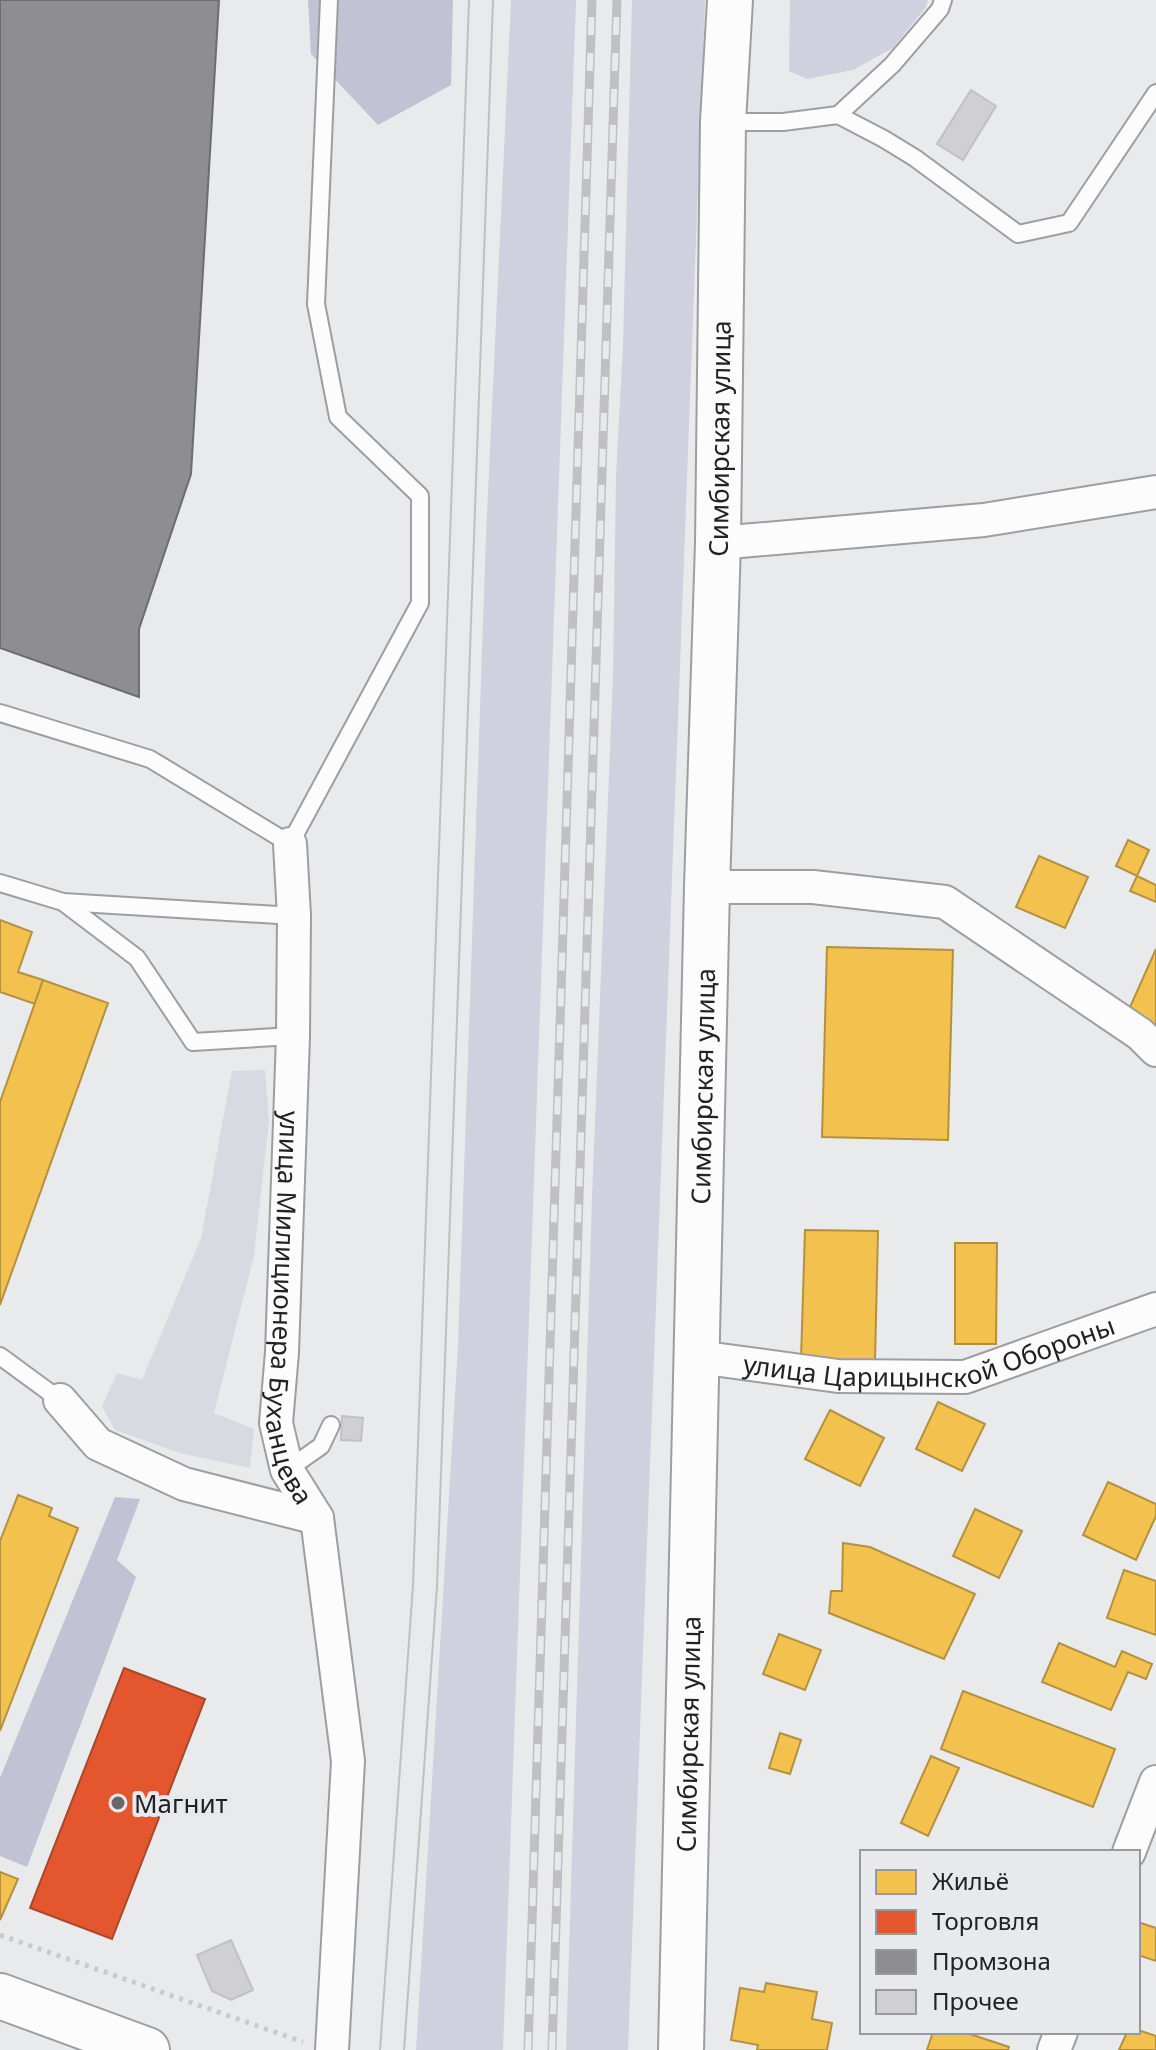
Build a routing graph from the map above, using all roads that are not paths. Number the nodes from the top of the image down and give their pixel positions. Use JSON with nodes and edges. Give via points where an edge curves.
{"nodes":[{"id":1,"x":329,"y":0,"type":"edge"},
{"id":2,"x":730,"y":0,"type":"edge"},
{"id":3,"x":943,"y":0,"type":"edge"},
{"id":4,"x":1156,"y":93,"type":"edge"},
{"id":5,"x":838,"y":115,"type":"junction"},
{"id":6,"x":723,"y":122,"type":"junction"},
{"id":7,"x":1156,"y":492,"type":"edge"},
{"id":8,"x":718,"y":543,"type":"junction"},
{"id":9,"x":0,"y":713,"type":"edge"},
{"id":10,"x":290,"y":844,"type":"junction"},
{"id":11,"x":0,"y":883,"type":"edge"},
{"id":12,"x":707,"y":887,"type":"junction"},
{"id":13,"x":63,"y":902,"type":"junction"},
{"id":14,"x":294,"y":916,"type":"junction"},
{"id":15,"x":293,"y":1036,"type":"junction"},
{"id":16,"x":1156,"y":1050,"type":"edge"},
{"id":17,"x":1156,"y":1309,"type":"edge"},
{"id":18,"x":0,"y":1356,"type":"edge"},
{"id":19,"x":698,"y":1357,"type":"junction"},
{"id":20,"x":60,"y":1400,"type":"joint"},
{"id":21,"x":331,"y":1425,"type":"dead end"},
{"id":22,"x":287,"y":1470,"type":"junction"},
{"id":23,"x":317,"y":1518,"type":"junction"},
{"id":24,"x":1156,"y":1782,"type":"edge"},
{"id":25,"x":1130,"y":1850,"type":"edge"},
{"id":26,"x":0,"y":1996,"type":"edge"},
{"id":27,"x":322,"y":2048,"type":"edge"},
{"id":28,"x":147,"y":2050,"type":"edge"},
{"id":29,"x":681,"y":2050,"type":"edge"}],
"edges":[{"from":1,"to":10,"type":"lane","via":[[316,304],[338,417],[420,496],[420,603]]},
{"from":2,"to":6,"type":"main road","name":"Симбирская улица"},
{"from":3,"to":5,"type":"lane","via":[[892,65]]},
{"from":4,"to":5,"type":"lane","via":[[1069,223],[1018,234],[915,158]]},
{"from":5,"to":6,"type":"lane"},
{"from":6,"to":8,"type":"main road","name":"Симбирская улица"},
{"from":7,"to":8,"type":"street","via":[[984,520]]},
{"from":8,"to":12,"type":"main road","name":"Симбирская улица"},
{"from":9,"to":10,"type":"lane","via":[[150,759]]},
{"from":10,"to":14,"type":"street","name":"улица Милиционера Буханцева"},
{"from":11,"to":13,"type":"lane"},
{"from":12,"to":16,"type":"street","via":[[813,887],[945,902]]},
{"from":12,"to":19,"type":"main road","name":"Симбирская улица"},
{"from":13,"to":14,"type":"lane"},
{"from":13,"to":15,"type":"lane","via":[[137,958],[193,1042]]},
{"from":14,"to":15,"type":"street","name":"улица Милиционера Буханцева"},
{"from":15,"to":22,"type":"street","name":"улица Милиционера Буханцева","via":[[276,1423]]},
{"from":17,"to":19,"type":"street","name":"улица Царицынской Обороны","via":[[965,1377],[838,1376]]},
{"from":18,"to":20,"type":"lane"},
{"from":19,"to":29,"type":"main road","name":"Симбирская улица"},
{"from":20,"to":23,"type":"street","via":[[98,1444],[184,1484]]},
{"from":21,"to":22,"type":"lane","via":[[321,1446]]},
{"from":22,"to":23,"type":"street","name":"улица Милиционера Буханцева"},
{"from":23,"to":27,"type":"street","name":"улица Милиционера Буханцева","via":[[348,1761]]},
{"from":24,"to":25,"type":"street"},
{"from":26,"to":28,"type":"main road"}]}
